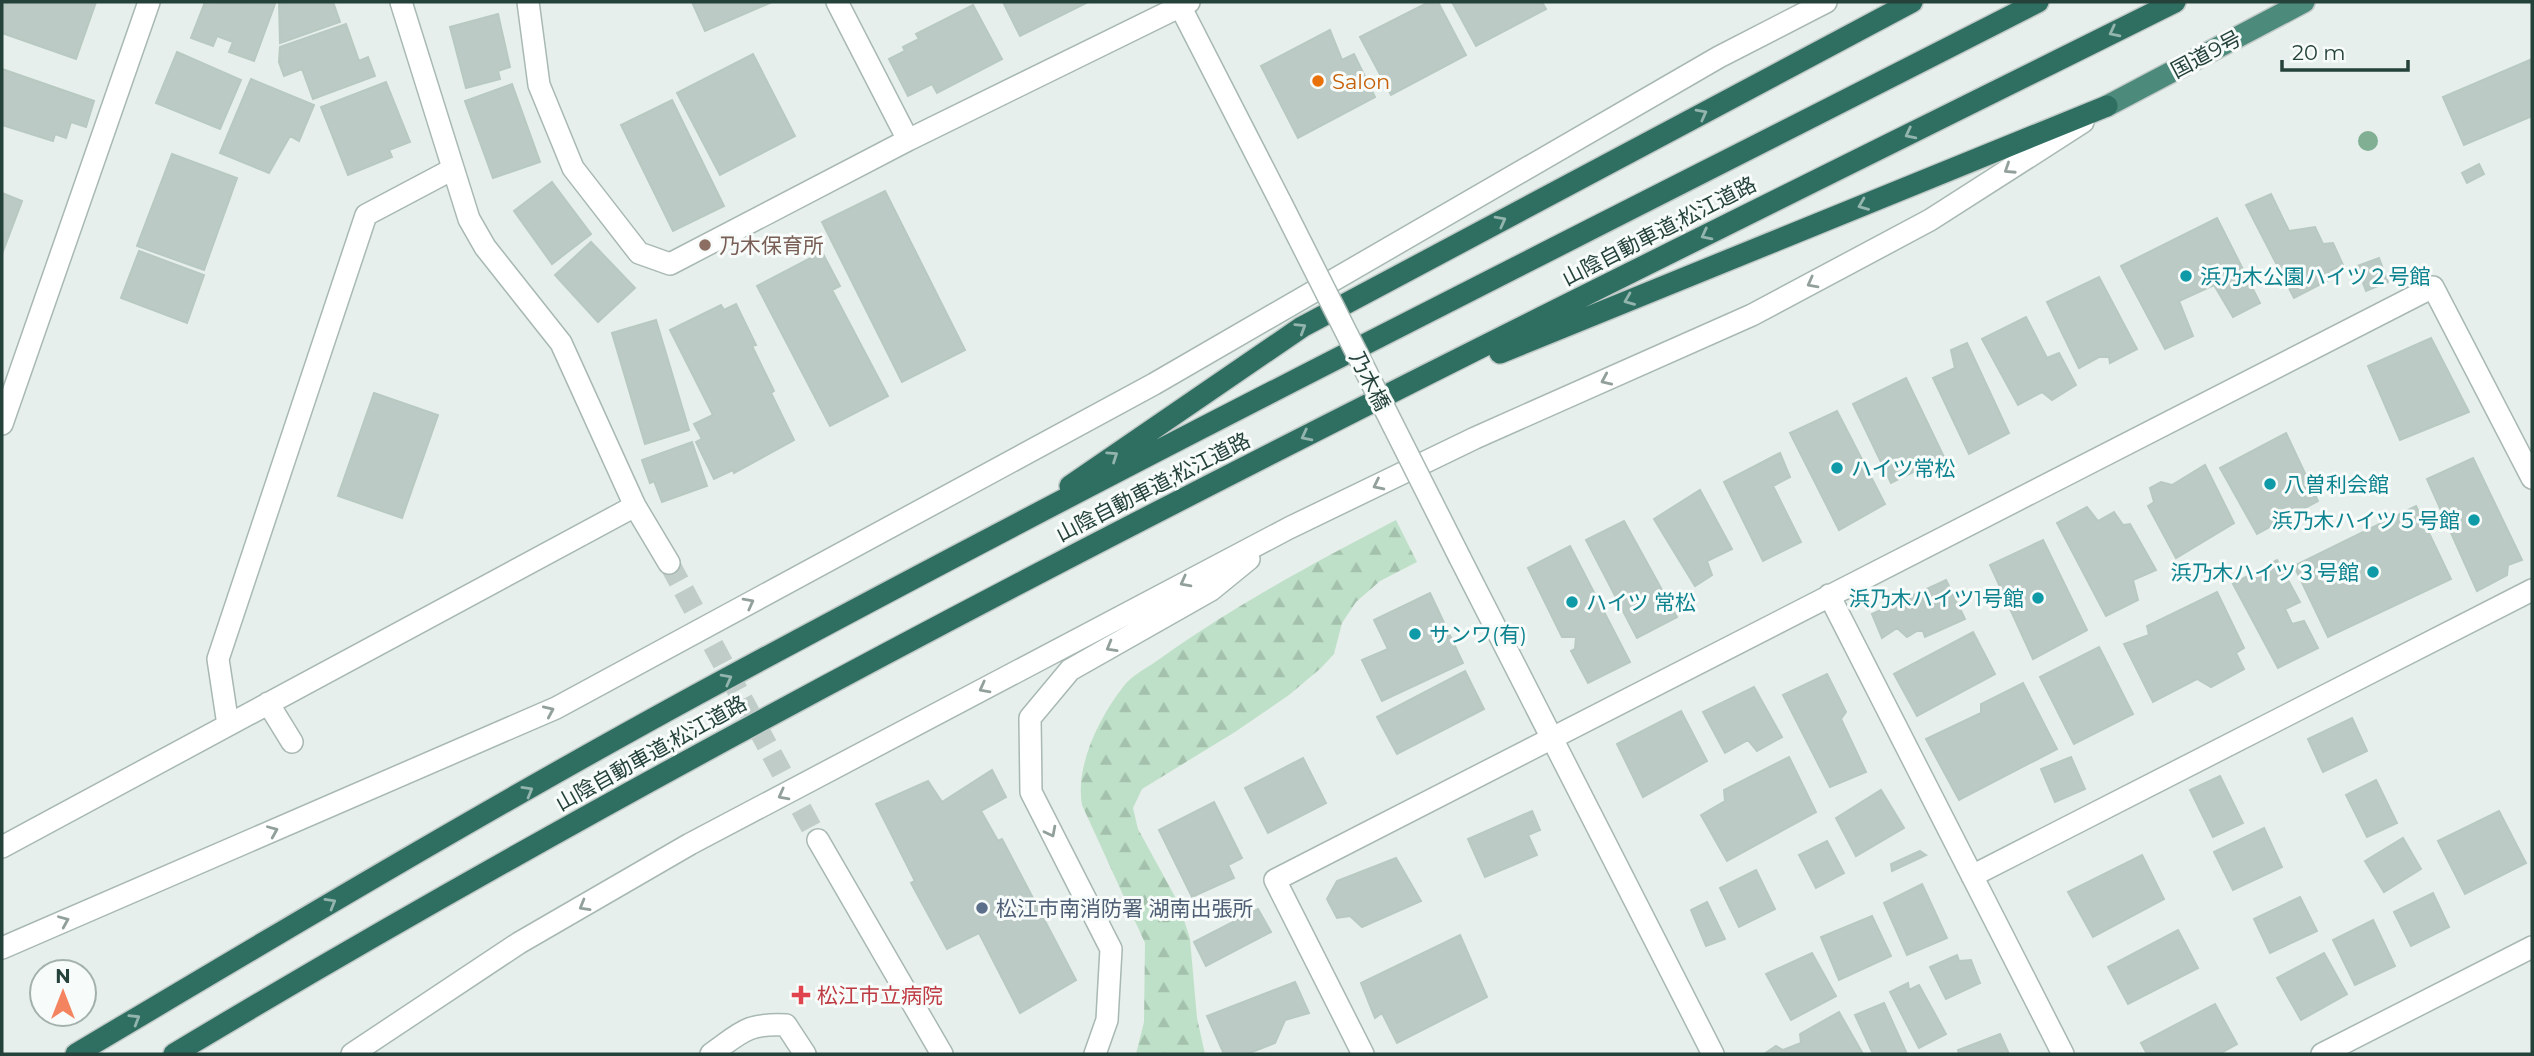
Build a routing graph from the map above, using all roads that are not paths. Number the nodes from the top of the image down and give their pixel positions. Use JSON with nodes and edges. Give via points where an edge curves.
{"nodes":[{"id":1,"x":149,"y":2,"type":"edge"},
{"id":2,"x":401,"y":2,"type":"edge"},
{"id":3,"x":528,"y":2,"type":"edge"},
{"id":4,"x":837,"y":2,"type":"edge"},
{"id":5,"x":1826,"y":2,"type":"edge"},
{"id":6,"x":1912,"y":2,"type":"edge"},
{"id":7,"x":2038,"y":2,"type":"edge"},
{"id":8,"x":2175,"y":2,"type":"edge"},
{"id":9,"x":2304,"y":2,"type":"edge"},
{"id":10,"x":1182,"y":3,"type":"edge"},
{"id":11,"x":2108,"y":106,"type":"junction"},
{"id":12,"x":908,"y":140,"type":"junction"},
{"id":13,"x":451,"y":170,"type":"junction"},
{"id":14,"x":4,"y":411,"type":"edge"},
{"id":15,"x":1346,"y":415,"type":"junction"},
{"id":16,"x":2532,"y":478,"type":"edge"},
{"id":17,"x":635,"y":506,"type":"junction"},
{"id":18,"x":1289,"y":528,"type":"junction"},
{"id":19,"x":996,"y":536,"type":"junction"},
{"id":20,"x":669,"y":563,"type":"tunnel mouth"},
{"id":21,"x":2532,"y":590,"type":"edge"},
{"id":22,"x":1829,"y":596,"type":"junction"},
{"id":23,"x":268,"y":703,"type":"junction"},
{"id":24,"x":228,"y":725,"type":"junction"},
{"id":25,"x":1552,"y":737,"type":"junction"},
{"id":26,"x":292,"y":741,"type":"dead end"},
{"id":27,"x":818,"y":840,"type":"tunnel mouth"},
{"id":28,"x":2,"y":846,"type":"edge"},
{"id":29,"x":1972,"y":876,"type":"junction"},
{"id":30,"x":2532,"y":947,"type":"edge"},
{"id":31,"x":2,"y":948,"type":"edge"},
{"id":32,"x":76,"y":1054,"type":"edge"},
{"id":33,"x":174,"y":1054,"type":"edge"},
{"id":34,"x":352,"y":1054,"type":"edge"},
{"id":35,"x":711,"y":1054,"type":"edge"},
{"id":36,"x":805,"y":1054,"type":"edge"},
{"id":37,"x":942,"y":1054,"type":"edge"},
{"id":38,"x":1095,"y":1054,"type":"edge"},
{"id":39,"x":1363,"y":1054,"type":"edge"},
{"id":40,"x":1713,"y":1054,"type":"edge"},
{"id":41,"x":2063,"y":1054,"type":"edge"},
{"id":42,"x":2322,"y":1054,"type":"edge"}],
"edges":[{"from":1,"to":14,"type":"street"},
{"from":2,"to":13,"type":"street"},
{"from":3,"to":12,"type":"street","via":[[539,85],[573,169],[639,253],[670,264]]},
{"from":4,"to":12,"type":"street"},
{"from":31,"to":5,"type":"street","one_way":true,"via":[[556,708],[1154,384],[1719,57]]},
{"from":19,"to":6,"type":"highway","one_way":true,"via":[[1302,327]]},
{"from":7,"to":19,"type":"highway","name":"山陰自動車道;松江道路"},
{"from":8,"to":15,"type":"highway","name":"山陰自動車道;松江道路","one_way":true},
{"from":9,"to":11,"type":"highway","name":"国道9号"},
{"from":10,"to":12,"type":"street"},
{"from":10,"to":25,"type":"street","name":"乃木橋","bridge":true},
{"from":11,"to":15,"type":"highway","one_way":true},
{"from":11,"to":18,"type":"street","one_way":true,"via":[[1930,220],[1752,314],[1475,438]]},
{"from":13,"to":17,"type":"street","via":[[485,247],[561,343]]},
{"from":13,"to":24,"type":"street","via":[[366,215],[218,659]]},
{"from":15,"to":33,"type":"highway","name":"山陰自動車道;松江道路","one_way":true,"via":[[717,743]]},
{"from":16,"to":22,"type":"street","via":[[2434,287]]},
{"from":17,"to":20,"type":"street"},
{"from":17,"to":23,"type":"street"},
{"from":18,"to":34,"type":"street","one_way":true,"via":[[690,844],[519,943]]},
{"from":18,"to":38,"type":"street","one_way":true,"via":[[1211,590],[1070,670],[1030,718],[1031,792],[1111,949],[1107,1020]]},
{"from":32,"to":19,"type":"highway","name":"山陰自動車道;松江道路","one_way":true,"via":[[693,697]]},
{"from":21,"to":29,"type":"street"},
{"from":22,"to":25,"type":"street"},
{"from":22,"to":29,"type":"street"},
{"from":23,"to":24,"type":"street"},
{"from":23,"to":26,"type":"street"},
{"from":24,"to":28,"type":"street"},
{"from":25,"to":39,"type":"street","via":[[1275,880]]},
{"from":25,"to":40,"type":"street","name":"乃木橋"},
{"from":27,"to":37,"type":"street"},
{"from":29,"to":41,"type":"street"},
{"from":30,"to":42,"type":"street"},
{"from":35,"to":36,"type":"street","via":[[760,1023],[786,1024]]}]}
